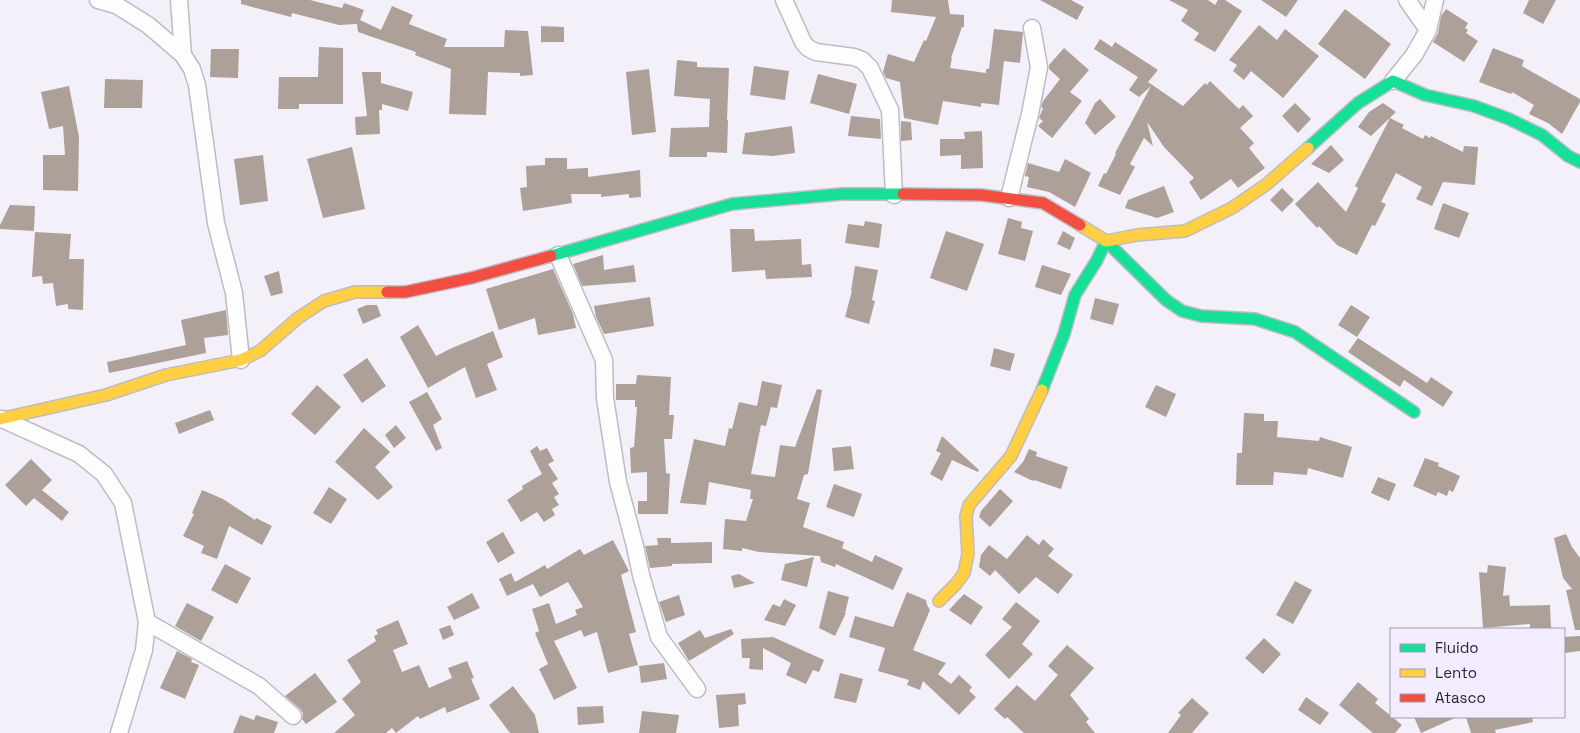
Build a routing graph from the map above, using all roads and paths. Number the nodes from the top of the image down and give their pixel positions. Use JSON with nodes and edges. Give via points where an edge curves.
{"nodes":[{"id":1,"x":98,"y":0,"type":"edge"},
{"id":2,"x":179,"y":0,"type":"edge"},
{"id":3,"x":784,"y":0,"type":"edge"},
{"id":4,"x":1407,"y":0,"type":"edge"},
{"id":5,"x":1435,"y":0,"type":"edge"},
{"id":6,"x":1032,"y":28,"type":"dead end"},
{"id":7,"x":1428,"y":30,"type":"junction"},
{"id":8,"x":183,"y":55,"type":"junction"},
{"id":9,"x":1393,"y":82,"type":"junction"},
{"id":10,"x":1580,"y":162,"type":"edge"},
{"id":11,"x":894,"y":195,"type":"junction"},
{"id":12,"x":1009,"y":198,"type":"junction"},
{"id":13,"x":1106,"y":241,"type":"junction"},
{"id":14,"x":558,"y":255,"type":"junction"},
{"id":15,"x":241,"y":360,"type":"junction"},
{"id":16,"x":1414,"y":412,"type":"dead end"},
{"id":17,"x":1,"y":419,"type":"edge"},
{"id":18,"x":939,"y":601,"type":"dead end"},
{"id":19,"x":147,"y":622,"type":"junction"},
{"id":20,"x":696,"y":689,"type":"dead end"},
{"id":21,"x":293,"y":716,"type":"dead end"},
{"id":22,"x":118,"y":733,"type":"edge"}],
"edges":[{"from":1,"to":8,"type":"street","via":[[116,5],[148,25]]},
{"from":2,"to":8,"type":"street"},
{"from":3,"to":11,"type":"street","via":[[808,48],[854,57],[870,68],[890,110]]},
{"from":4,"to":7,"type":"street"},
{"from":5,"to":7,"type":"street"},
{"from":6,"to":12,"type":"street","via":[[1039,67]]},
{"from":7,"to":9,"type":"street","via":[[1414,56]]},
{"from":8,"to":15,"type":"street","via":[[197,85],[216,223],[234,292]]},
{"from":9,"to":10,"type":"street","via":[[1425,95],[1509,118]]},
{"from":9,"to":13,"type":"street","via":[[1358,103],[1267,184],[1232,208],[1185,231],[1137,234]]},
{"from":11,"to":12,"type":"street"},
{"from":11,"to":14,"type":"street","via":[[842,194],[732,204]]},
{"from":12,"to":13,"type":"street","via":[[1043,203]]},
{"from":13,"to":16,"type":"street","via":[[1166,300],[1182,311],[1201,316],[1255,318],[1295,332]]},
{"from":13,"to":18,"type":"street","via":[[1075,295],[1044,386],[1011,456],[969,505],[966,516],[968,554],[964,572]]},
{"from":14,"to":15,"type":"street","via":[[405,292],[356,292],[324,301],[298,318],[260,351]]},
{"from":14,"to":20,"type":"street","via":[[604,360],[605,398],[618,482],[659,636]]},
{"from":15,"to":17,"type":"street","via":[[166,375],[106,395]]},
{"from":17,"to":19,"type":"street","via":[[79,454],[104,474],[123,503]]},
{"from":19,"to":21,"type":"street","via":[[259,686]]},
{"from":19,"to":22,"type":"street","via":[[144,650]]}]}
